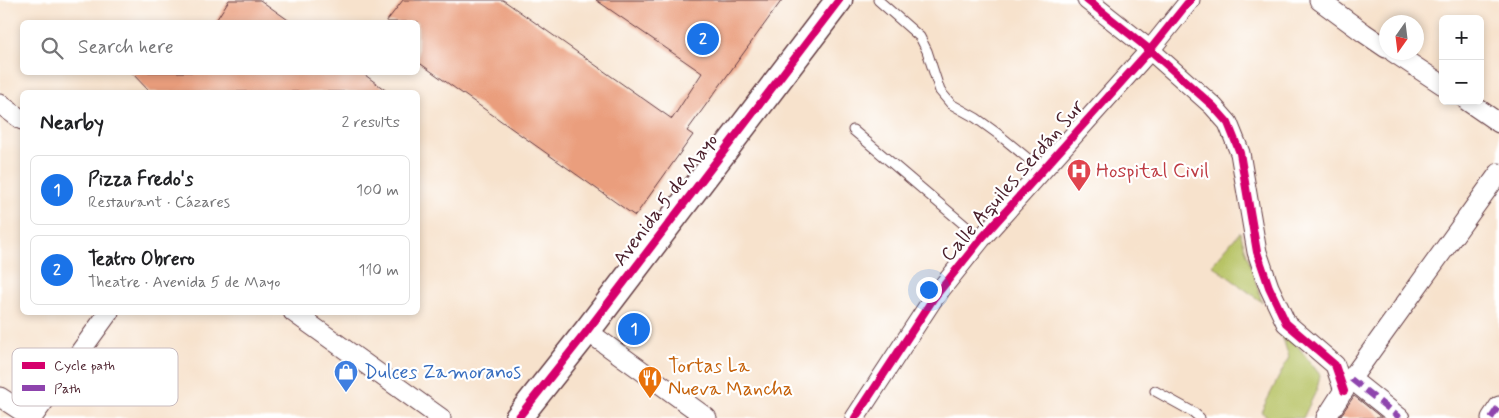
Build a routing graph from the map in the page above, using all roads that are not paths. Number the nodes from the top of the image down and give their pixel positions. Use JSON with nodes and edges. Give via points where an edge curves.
{"nodes":[{"id":1,"x":838,"y":0,"type":"edge"},
{"id":2,"x":878,"y":0,"type":"edge"},
{"id":3,"x":1087,"y":0,"type":"edge"},
{"id":4,"x":1190,"y":0,"type":"edge"},
{"id":5,"x":1319,"y":0,"type":"edge"},
{"id":6,"x":1379,"y":43,"type":"edge"},
{"id":7,"x":1150,"y":50,"type":"junction"},
{"id":8,"x":1405,"y":60,"type":"edge"},
{"id":9,"x":1439,"y":82,"type":"edge"},
{"id":10,"x":0,"y":104,"type":"edge"},
{"id":11,"x":1473,"y":105,"type":"edge"},
{"id":12,"x":20,"y":119,"type":"edge"},
{"id":13,"x":1499,"y":123,"type":"edge"},
{"id":14,"x":852,"y":130,"type":"dead end"},
{"id":15,"x":1042,"y":170,"type":"junction"},
{"id":16,"x":1499,"y":173,"type":"edge"},
{"id":17,"x":982,"y":239,"type":"junction"},
{"id":18,"x":107,"y":315,"type":"edge"},
{"id":19,"x":297,"y":315,"type":"edge"},
{"id":20,"x":587,"y":331,"type":"junction"},
{"id":21,"x":83,"y":348,"type":"edge"},
{"id":22,"x":1348,"y":385,"type":"junction"},
{"id":23,"x":1155,"y":390,"type":"dead end"},
{"id":24,"x":0,"y":396,"type":"edge"},
{"id":25,"x":12,"y":404,"type":"edge"},
{"id":26,"x":15,"y":406,"type":"edge"},
{"id":27,"x":41,"y":406,"type":"edge"},
{"id":28,"x":1499,"y":406,"type":"edge"},
{"id":29,"x":32,"y":418,"type":"edge"},
{"id":30,"x":441,"y":418,"type":"edge"},
{"id":31,"x":518,"y":418,"type":"edge"},
{"id":32,"x":707,"y":418,"type":"edge"},
{"id":33,"x":855,"y":418,"type":"edge"},
{"id":34,"x":1200,"y":418,"type":"edge"},
{"id":35,"x":1326,"y":418,"type":"edge"},
{"id":36,"x":1400,"y":418,"type":"edge"},
{"id":37,"x":1491,"y":418,"type":"edge"}],
"edges":[{"from":1,"to":20,"type":"street","name":"Avenida 5 de Mayo"},
{"from":2,"to":15,"type":"lane","via":[[920,37],[940,91],[951,104],[976,118]]},
{"from":3,"to":7,"type":"street"},
{"from":4,"to":7,"type":"street","name":"Calle Aquiles Serdán Sur"},
{"from":5,"to":6,"type":"street"},
{"from":7,"to":15,"type":"street","name":"Calle Aquiles Serdán Sur"},
{"from":7,"to":22,"type":"street","via":[[1228,123],[1240,153],[1257,252],[1269,287],[1286,323],[1335,365]]},
{"from":8,"to":9,"type":"street"},
{"from":10,"to":12,"type":"street"},
{"from":11,"to":13,"type":"street"},
{"from":14,"to":17,"type":"lane"},
{"from":15,"to":17,"type":"street","name":"Calle Aquiles Serdán Sur"},
{"from":16,"to":22,"type":"street"},
{"from":17,"to":33,"type":"street","name":"Calle Aquiles Serdán Sur","via":[[933,300]]},
{"from":18,"to":21,"type":"street"},
{"from":19,"to":30,"type":"street"},
{"from":20,"to":31,"type":"street","name":"Avenida 5 de Mayo"},
{"from":20,"to":32,"type":"street"},
{"from":22,"to":35,"type":"street"},
{"from":22,"to":36,"type":"street"},
{"from":23,"to":34,"type":"lane"},
{"from":24,"to":25,"type":"street"},
{"from":26,"to":29,"type":"street"},
{"from":27,"to":29,"type":"street"},
{"from":28,"to":37,"type":"street"}]}
